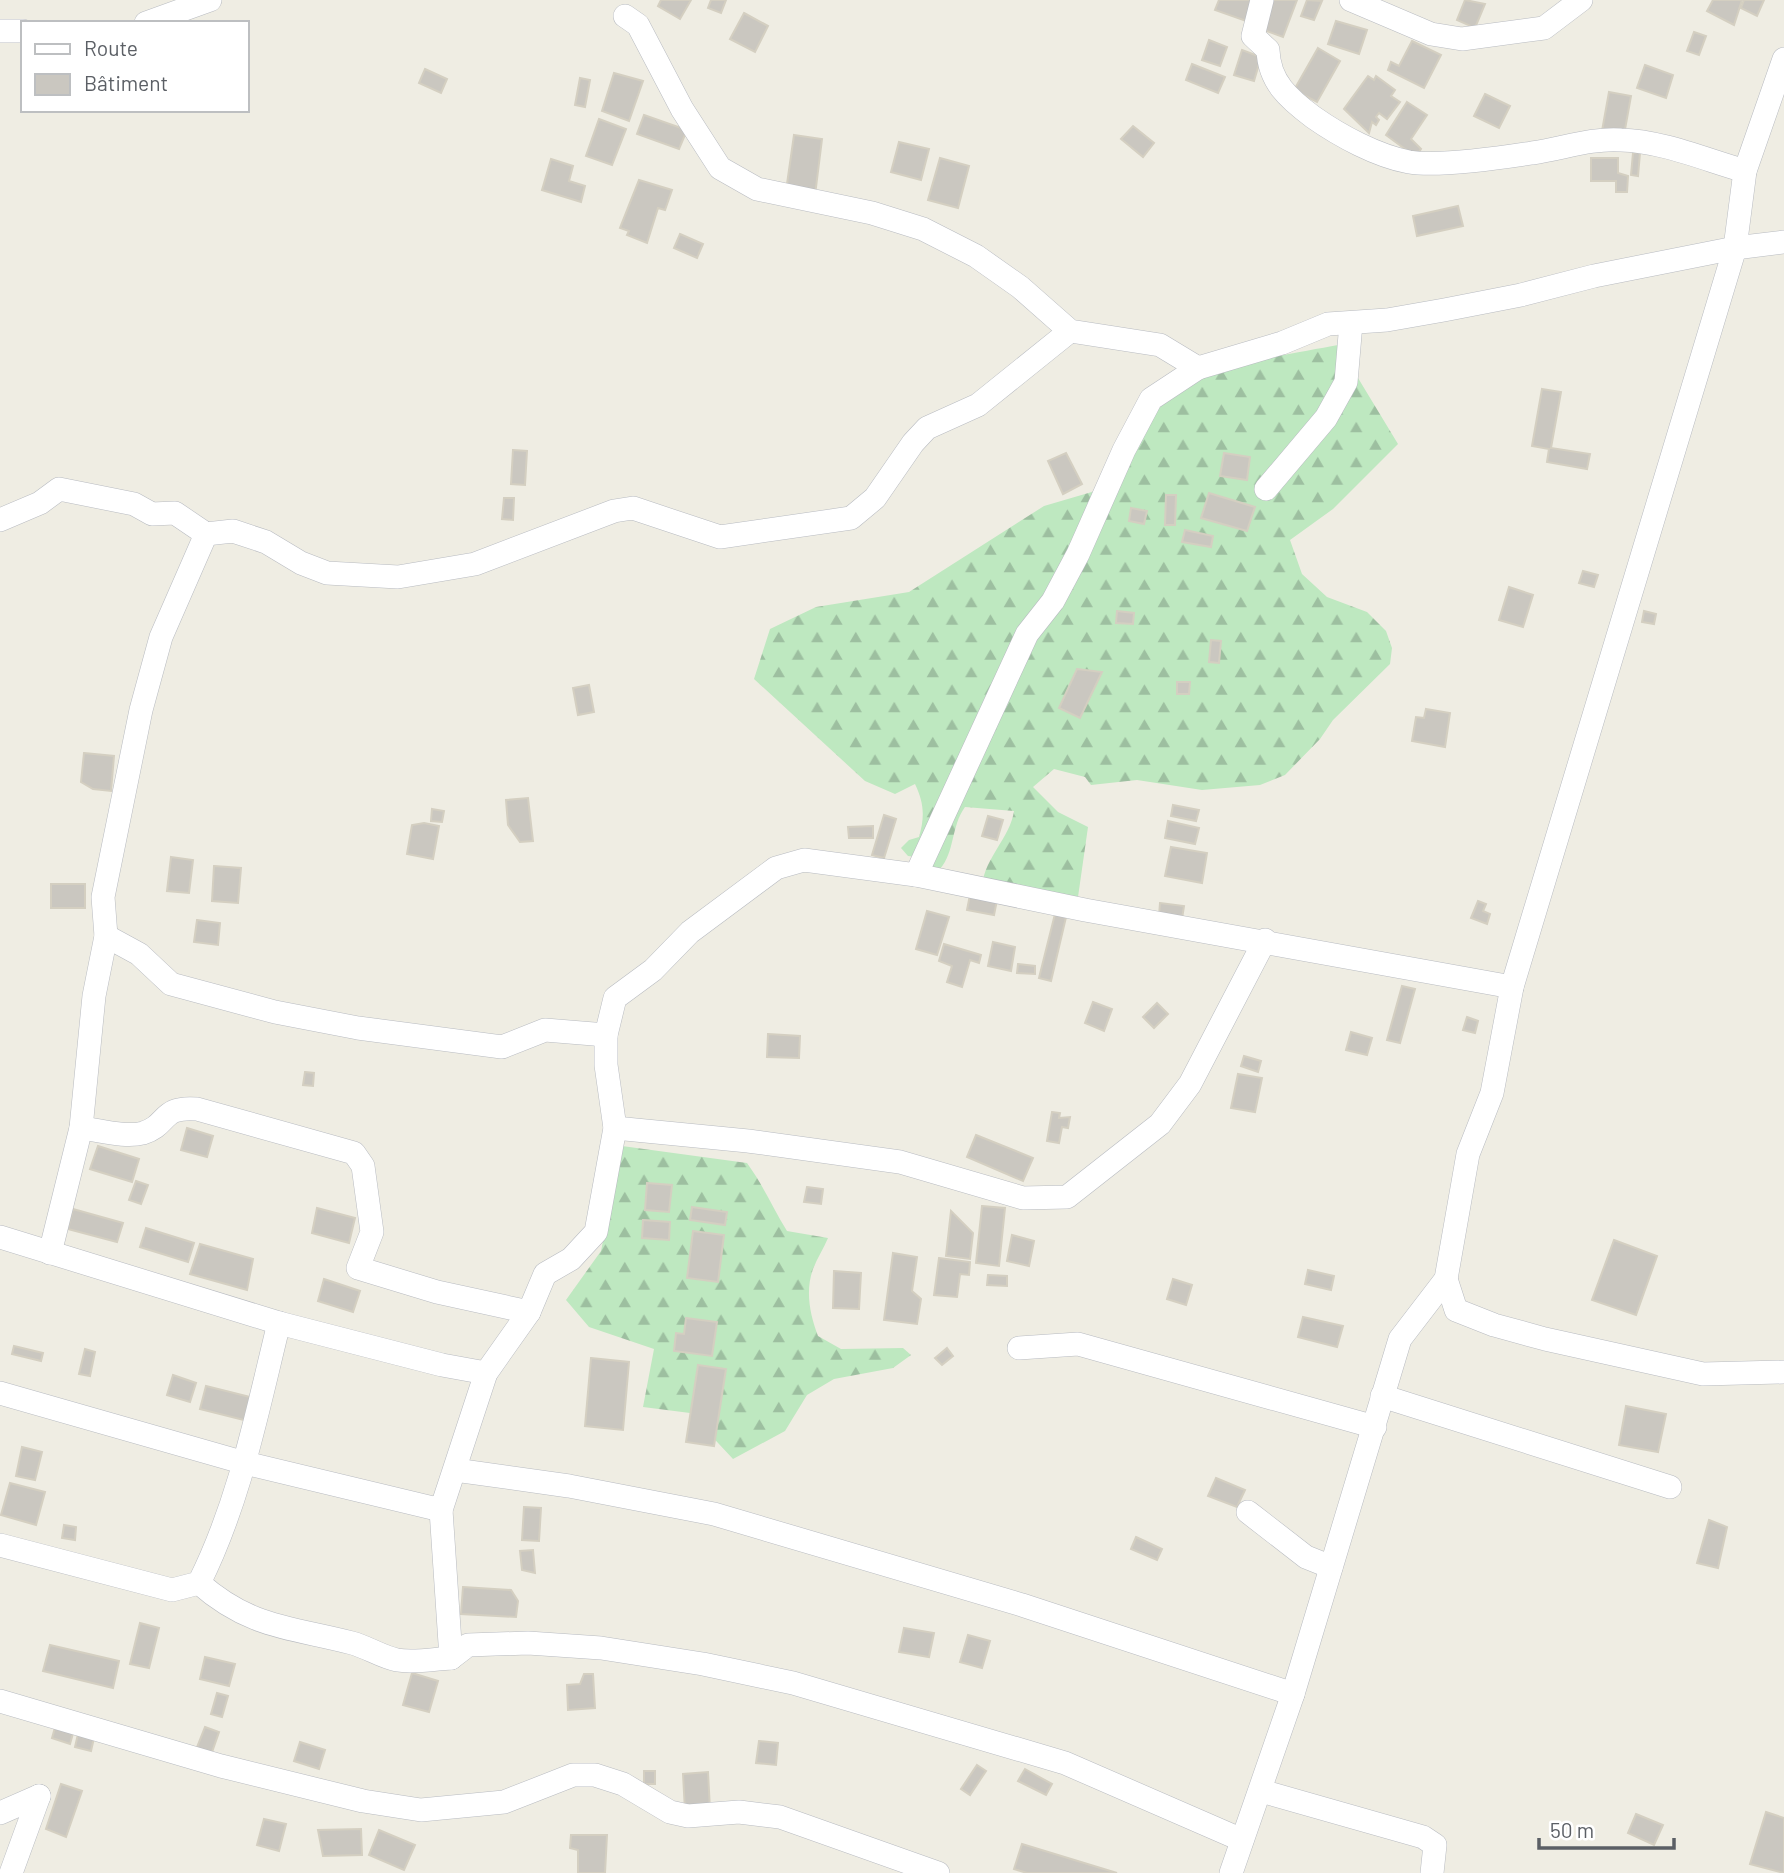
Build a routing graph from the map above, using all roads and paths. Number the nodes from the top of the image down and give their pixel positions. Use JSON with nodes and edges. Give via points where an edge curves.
{"nodes":[{"id":1,"x":210,"y":0,"type":"edge"},
{"id":2,"x":1262,"y":0,"type":"edge"},
{"id":3,"x":1351,"y":0,"type":"edge"},
{"id":4,"x":1581,"y":0,"type":"edge"},
{"id":5,"x":625,"y":16,"type":"dead end"},
{"id":6,"x":152,"y":21,"type":"edge"},
{"id":7,"x":0,"y":31,"type":"edge"},
{"id":8,"x":21,"y":31,"type":"edge"},
{"id":9,"x":1784,"y":59,"type":"edge"},
{"id":10,"x":1745,"y":171,"type":"junction"},
{"id":11,"x":1784,"y":242,"type":"edge"},
{"id":12,"x":1735,"y":248,"type":"junction"},
{"id":13,"x":1351,"y":323,"type":"junction"},
{"id":14,"x":1070,"y":331,"type":"junction"},
{"id":15,"x":1198,"y":368,"type":"junction"},
{"id":16,"x":1266,"y":489,"type":"dead end"},
{"id":17,"x":0,"y":520,"type":"edge"},
{"id":18,"x":206,"y":534,"type":"junction"},
{"id":19,"x":916,"y":875,"type":"junction"},
{"id":20,"x":106,"y":936,"type":"junction"},
{"id":21,"x":1265,"y":940,"type":"junction"},
{"id":22,"x":1512,"y":987,"type":"junction"},
{"id":23,"x":606,"y":1035,"type":"junction"},
{"id":24,"x":81,"y":1129,"type":"junction"},
{"id":25,"x":615,"y":1129,"type":"junction"},
{"id":26,"x":0,"y":1237,"type":"edge"},
{"id":27,"x":50,"y":1253,"type":"junction"},
{"id":28,"x":1446,"y":1279,"type":"junction"},
{"id":29,"x":529,"y":1312,"type":"junction"},
{"id":30,"x":279,"y":1323,"type":"junction"},
{"id":31,"x":1019,"y":1348,"type":"dead end"},
{"id":32,"x":1784,"y":1372,"type":"edge"},
{"id":33,"x":486,"y":1373,"type":"junction"},
{"id":34,"x":0,"y":1393,"type":"edge"},
{"id":35,"x":1382,"y":1396,"type":"junction"},
{"id":36,"x":1375,"y":1427,"type":"junction"},
{"id":37,"x":245,"y":1463,"type":"junction"},
{"id":38,"x":455,"y":1470,"type":"junction"},
{"id":39,"x":1670,"y":1487,"type":"dead end"},
{"id":40,"x":441,"y":1510,"type":"junction"},
{"id":41,"x":1248,"y":1512,"type":"dead end"},
{"id":42,"x":0,"y":1545,"type":"edge"},
{"id":43,"x":1331,"y":1567,"type":"junction"},
{"id":44,"x":199,"y":1583,"type":"junction"},
{"id":45,"x":451,"y":1658,"type":"junction"},
{"id":46,"x":1293,"y":1693,"type":"junction"},
{"id":47,"x":0,"y":1701,"type":"edge"},
{"id":48,"x":1261,"y":1791,"type":"junction"},
{"id":49,"x":0,"y":1813,"type":"edge"},
{"id":50,"x":1242,"y":1840,"type":"junction"},
{"id":51,"x":11,"y":1873,"type":"edge"},
{"id":52,"x":938,"y":1873,"type":"edge"},
{"id":53,"x":1231,"y":1873,"type":"edge"},
{"id":54,"x":1432,"y":1873,"type":"edge"}],
"edges":[{"from":1,"to":6,"type":"street"},
{"from":2,"to":10,"type":"street","via":[[1253,36],[1268,50],[1269,70],[1290,100],[1330,129],[1388,156],[1412,163],[1465,160],[1532,153],[1598,139],[1625,139]]},
{"from":3,"to":4,"type":"street","via":[[1431,34],[1462,39],[1544,28]]},
{"from":5,"to":14,"type":"street","via":[[638,25],[682,109],[720,168],[757,189],[872,213],[923,229],[998,272]]},
{"from":7,"to":8,"type":"street"},
{"from":9,"to":10,"type":"street"},
{"from":10,"to":12,"type":"street"},
{"from":11,"to":12,"type":"street"},
{"from":12,"to":13,"type":"street","via":[[1521,295]]},
{"from":12,"to":22,"type":"street"},
{"from":13,"to":15,"type":"street","via":[[1328,324]]},
{"from":13,"to":16,"type":"street","via":[[1346,382],[1326,418]]},
{"from":14,"to":15,"type":"street","via":[[1160,345]]},
{"from":14,"to":18,"type":"street","via":[[978,405],[927,428],[875,498],[851,518],[720,537],[633,508],[614,511],[475,564],[398,577],[327,573],[233,531]]},
{"from":15,"to":19,"type":"street","via":[[1151,399],[1078,554],[1053,601],[1027,634]]},
{"from":17,"to":18,"type":"street","via":[[40,503],[59,489],[134,503],[152,514],[175,513]]},
{"from":18,"to":20,"type":"street","via":[[160,637],[141,710],[103,897]]},
{"from":19,"to":21,"type":"street"},
{"from":19,"to":23,"type":"street","via":[[804,860],[776,868],[690,932],[653,970],[615,999]]},
{"from":20,"to":23,"type":"street","via":[[139,954],[171,984],[275,1012],[502,1047],[545,1030]]},
{"from":20,"to":24,"type":"street","via":[[94,996]]},
{"from":21,"to":22,"type":"street"},
{"from":21,"to":25,"type":"street","via":[[1190,1084],[1160,1124],[1067,1197],[1023,1198],[900,1162]]},
{"from":22,"to":28,"type":"street","via":[[1492,1093],[1468,1154]]},
{"from":23,"to":25,"type":"street"},
{"from":24,"to":27,"type":"street"},
{"from":24,"to":29,"type":"street","via":[[142,1133],[168,1113],[197,1109],[354,1153],[363,1166],[372,1232],[358,1268],[437,1292]]},
{"from":25,"to":29,"type":"street","via":[[597,1231],[571,1259],[545,1274]]},
{"from":26,"to":27,"type":"street"},
{"from":27,"to":30,"type":"street"},
{"from":28,"to":32,"type":"street","via":[[1456,1310],[1494,1325],[1703,1374]]},
{"from":28,"to":35,"type":"street","via":[[1400,1339]]},
{"from":29,"to":33,"type":"street"},
{"from":30,"to":33,"type":"street","via":[[442,1366]]},
{"from":30,"to":37,"type":"street"},
{"from":31,"to":36,"type":"street","via":[[1078,1344]]},
{"from":33,"to":38,"type":"street"},
{"from":34,"to":37,"type":"street"},
{"from":35,"to":36,"type":"street"},
{"from":35,"to":39,"type":"street"},
{"from":36,"to":43,"type":"street"},
{"from":37,"to":40,"type":"street"},
{"from":37,"to":44,"type":"street","via":[[220,1540]]},
{"from":38,"to":40,"type":"street"},
{"from":38,"to":46,"type":"street","via":[[714,1514],[1022,1605]]},
{"from":40,"to":45,"type":"street"},
{"from":41,"to":43,"type":"street","via":[[1306,1557]]},
{"from":42,"to":44,"type":"street","via":[[172,1590]]},
{"from":43,"to":46,"type":"street"},
{"from":44,"to":45,"type":"street","via":[[222,1604],[298,1633],[353,1643],[398,1660]]},
{"from":45,"to":50,"type":"street","via":[[468,1645],[528,1643],[704,1664],[793,1683],[1065,1763]]},
{"from":46,"to":48,"type":"street"},
{"from":47,"to":52,"type":"street","via":[[221,1766],[363,1801],[421,1810],[504,1802],[573,1775],[595,1775],[623,1784],[670,1812],[780,1817]]},
{"from":48,"to":50,"type":"street"},
{"from":48,"to":54,"type":"street","via":[[1423,1837],[1435,1844]]},
{"from":49,"to":51,"type":"street","via":[[39,1796]]},
{"from":50,"to":53,"type":"street"}]}
